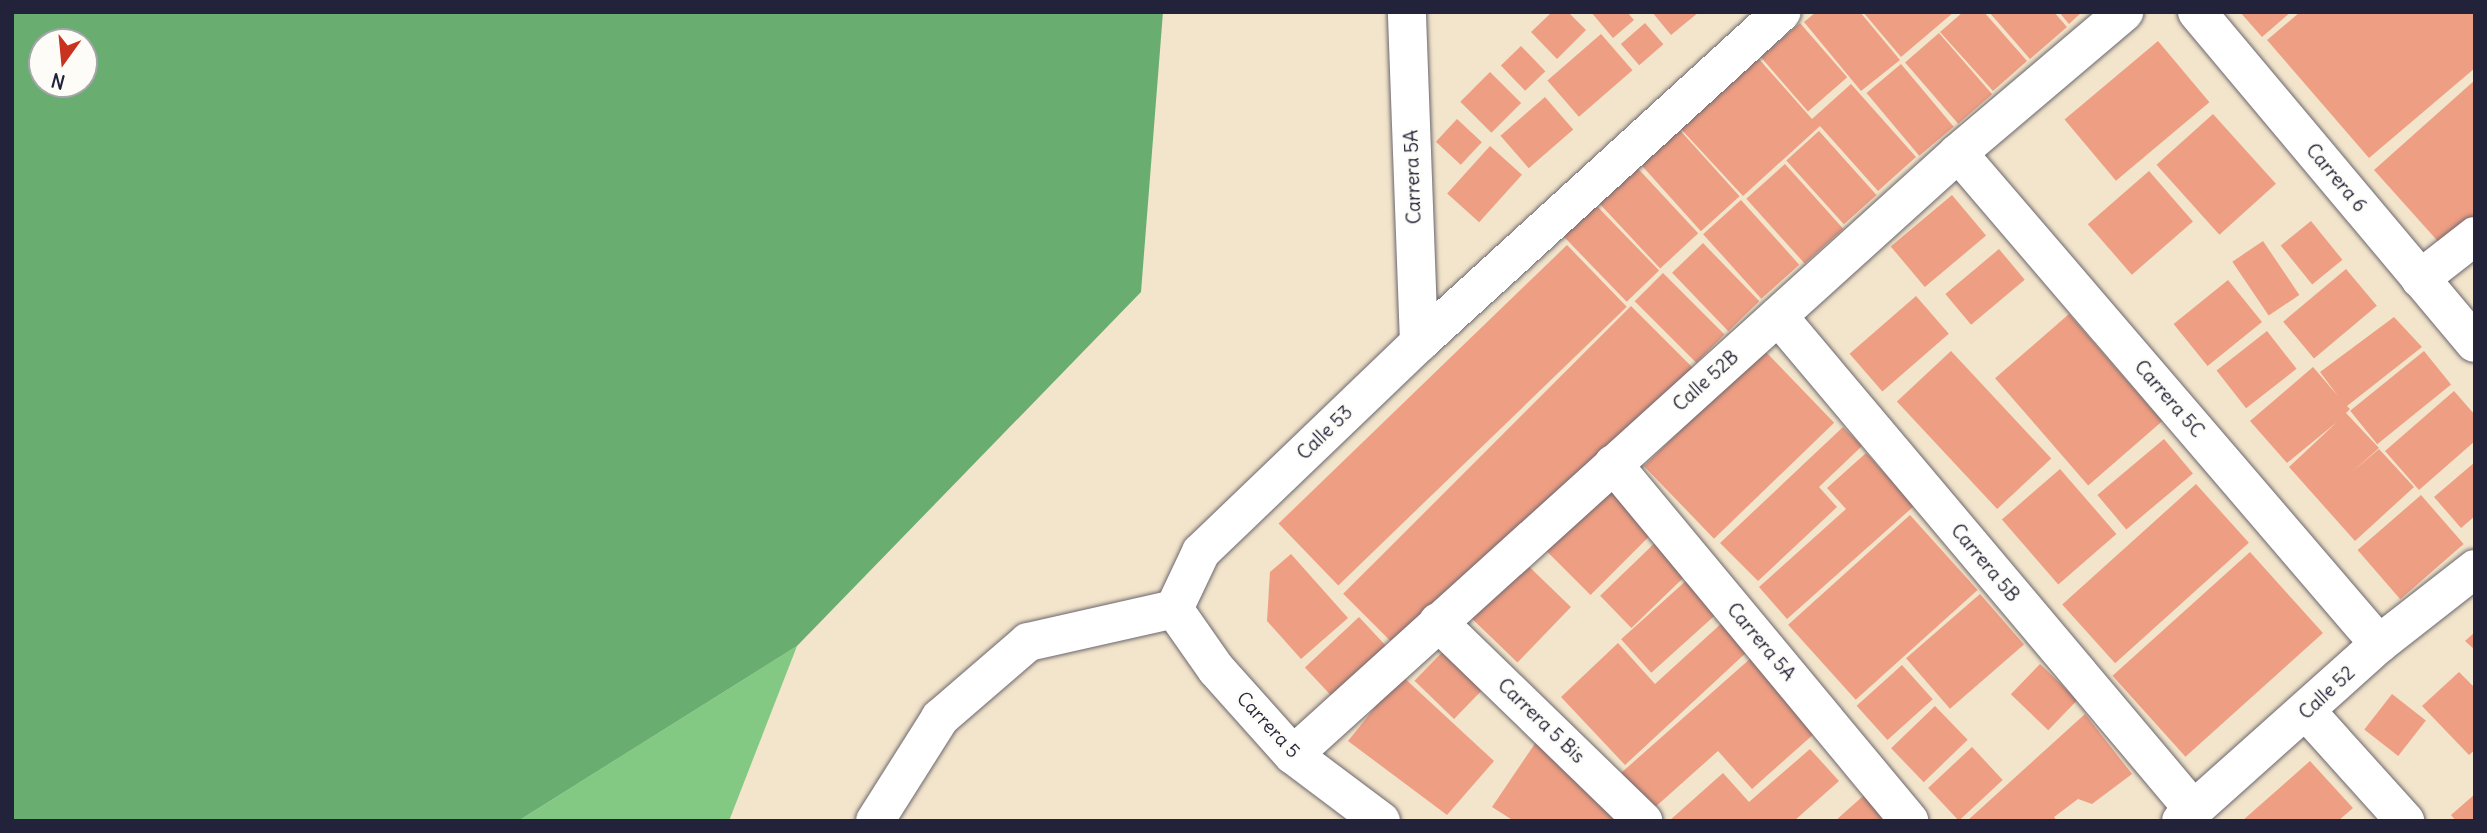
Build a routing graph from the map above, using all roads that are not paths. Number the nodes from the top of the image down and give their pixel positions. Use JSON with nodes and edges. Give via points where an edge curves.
{"nodes":[{"id":1,"x":1407,"y":12,"type":"edge"},
{"id":2,"x":1782,"y":12,"type":"edge"},
{"id":3,"x":2124,"y":12,"type":"edge"},
{"id":4,"x":2197,"y":12,"type":"edge"},
{"id":5,"x":1958,"y":153,"type":"junction"},
{"id":6,"x":2475,"y":236,"type":"edge"},
{"id":7,"x":2420,"y":279,"type":"junction"},
{"id":8,"x":1778,"y":316,"type":"junction"},
{"id":9,"x":1419,"y":343,"type":"junction"},
{"id":10,"x":2475,"y":343,"type":"edge"},
{"id":11,"x":1613,"y":464,"type":"junction"},
{"id":12,"x":2475,"y":569,"type":"edge"},
{"id":13,"x":1174,"y":609,"type":"junction"},
{"id":14,"x":1438,"y":622,"type":"junction"},
{"id":15,"x":2379,"y":644,"type":"junction"},
{"id":16,"x":2307,"y":712,"type":"junction"},
{"id":17,"x":1293,"y":755,"type":"junction"},
{"id":18,"x":2187,"y":815,"type":"edge"},
{"id":19,"x":875,"y":821,"type":"edge"},
{"id":20,"x":1381,"y":821,"type":"edge"},
{"id":21,"x":1643,"y":821,"type":"edge"},
{"id":22,"x":1909,"y":821,"type":"edge"},
{"id":23,"x":2405,"y":821,"type":"edge"}],
"edges":[{"from":1,"to":9,"type":"street","name":"Carrera 5A"},
{"from":2,"to":9,"type":"street","name":"Calle 53"},
{"from":3,"to":5,"type":"street","name":"Calle 52B"},
{"from":4,"to":7,"type":"street","name":"Carrera 6"},
{"from":5,"to":8,"type":"street","name":"Calle 52B"},
{"from":5,"to":15,"type":"street","name":"Carrera 5C"},
{"from":6,"to":7,"type":"street"},
{"from":7,"to":10,"type":"street","name":"Carrera 6"},
{"from":8,"to":11,"type":"street","name":"Calle 52B"},
{"from":8,"to":18,"type":"street","name":"Carrera 5B"},
{"from":9,"to":13,"type":"street","name":"Calle 53","via":[[1201,552]]},
{"from":11,"to":14,"type":"street","name":"Calle 52B"},
{"from":11,"to":22,"type":"street","name":"Carrera 5A"},
{"from":12,"to":15,"type":"street","name":"Calle 52"},
{"from":13,"to":17,"type":"street","name":"Carrera 5","via":[[1216,669]]},
{"from":13,"to":19,"type":"street","via":[[1028,642],[940,718]]},
{"from":14,"to":17,"type":"street","name":"Calle 52B"},
{"from":14,"to":21,"type":"street","name":"Carrera 5 Bis"},
{"from":15,"to":16,"type":"street","name":"Calle 52"},
{"from":16,"to":18,"type":"street","name":"Calle 52"},
{"from":16,"to":23,"type":"street"},
{"from":17,"to":20,"type":"street","name":"Carrera 5"}]}
